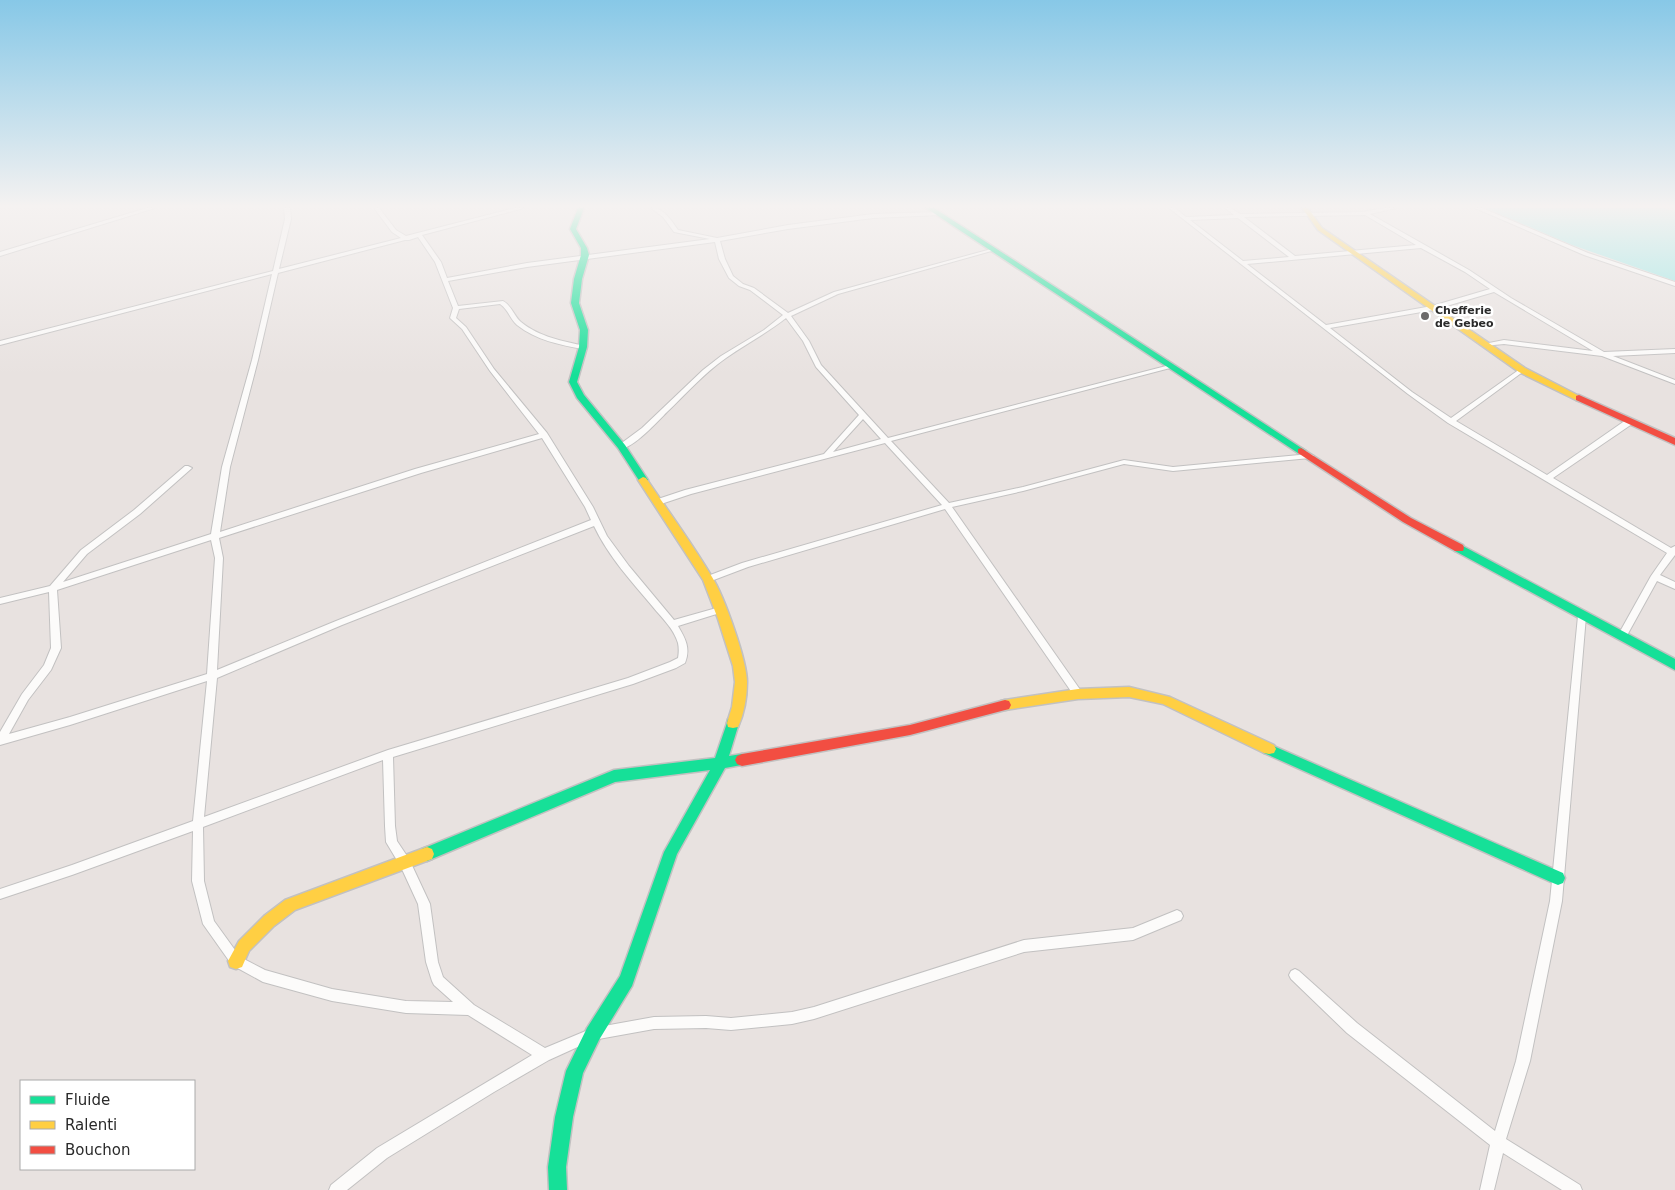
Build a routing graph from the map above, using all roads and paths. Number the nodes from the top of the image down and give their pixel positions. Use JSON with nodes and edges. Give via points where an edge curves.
{"nodes":[{"id":1,"x":277,"y":264,"type":"edge"},
{"id":2,"x":309,"y":264,"type":"edge"},
{"id":3,"x":439,"y":264,"type":"edge"},
{"id":4,"x":544,"y":264,"type":"edge"},
{"id":5,"x":583,"y":264,"type":"edge"},
{"id":6,"x":724,"y":264,"type":"edge"},
{"id":7,"x":941,"y":264,"type":"edge"},
{"id":8,"x":1015,"y":264,"type":"edge"},
{"id":9,"x":1246,"y":264,"type":"edge"},
{"id":10,"x":1370,"y":264,"type":"edge"},
{"id":11,"x":1453,"y":264,"type":"edge"},
{"id":12,"x":1614,"y":264,"type":"edge"},
{"id":13,"x":275,"y":272,"type":"junction"},
{"id":14,"x":446,"y":280,"type":"junction"},
{"id":15,"x":1675,"y":284,"type":"edge"},
{"id":16,"x":1494,"y":290,"type":"junction"},
{"id":17,"x":456,"y":308,"type":"junction"},
{"id":18,"x":1433,"y":308,"type":"junction"},
{"id":19,"x":787,"y":315,"type":"junction"},
{"id":20,"x":1326,"y":328,"type":"junction"},
{"id":21,"x":0,"y":343,"type":"edge"},
{"id":22,"x":1486,"y":345,"type":"junction"},
{"id":23,"x":583,"y":347,"type":"junction"},
{"id":24,"x":1675,"y":351,"type":"edge"},
{"id":25,"x":1604,"y":354,"type":"junction"},
{"id":26,"x":1172,"y":366,"type":"junction"},
{"id":27,"x":1522,"y":370,"type":"junction"},
{"id":28,"x":1675,"y":382,"type":"edge"},
{"id":29,"x":863,"y":415,"type":"junction"},
{"id":30,"x":1451,"y":421,"type":"junction"},
{"id":31,"x":1629,"y":422,"type":"junction"},
{"id":32,"x":544,"y":435,"type":"junction"},
{"id":33,"x":1673,"y":439,"type":"edge"},
{"id":34,"x":886,"y":440,"type":"junction"},
{"id":35,"x":622,"y":447,"type":"junction"},
{"id":36,"x":827,"y":455,"type":"junction"},
{"id":37,"x":1310,"y":456,"type":"junction"},
{"id":38,"x":188,"y":468,"type":"dead end"},
{"id":39,"x":1548,"y":479,"type":"junction"},
{"id":40,"x":658,"y":502,"type":"junction"},
{"id":41,"x":947,"y":506,"type":"junction"},
{"id":42,"x":595,"y":522,"type":"junction"},
{"id":43,"x":215,"y":537,"type":"junction"},
{"id":44,"x":1673,"y":551,"type":"edge"},
{"id":45,"x":1655,"y":576,"type":"junction"},
{"id":46,"x":708,"y":579,"type":"junction"},
{"id":47,"x":1675,"y":586,"type":"edge"},
{"id":48,"x":54,"y":588,"type":"junction"},
{"id":49,"x":0,"y":601,"type":"edge"},
{"id":50,"x":720,"y":610,"type":"junction"},
{"id":51,"x":1582,"y":616,"type":"junction"},
{"id":52,"x":672,"y":624,"type":"junction"},
{"id":53,"x":1622,"y":637,"type":"junction"},
{"id":54,"x":1675,"y":665,"type":"edge"},
{"id":55,"x":212,"y":676,"type":"junction"},
{"id":56,"x":1078,"y":694,"type":"junction"},
{"id":57,"x":1,"y":740,"type":"edge"},
{"id":58,"x":388,"y":754,"type":"junction"},
{"id":59,"x":720,"y":764,"type":"junction"},
{"id":60,"x":198,"y":824,"type":"junction"},
{"id":61,"x":405,"y":863,"type":"junction"},
{"id":62,"x":1558,"y":878,"type":"junction"},
{"id":63,"x":0,"y":894,"type":"edge"},
{"id":64,"x":1177,"y":916,"type":"dead end"},
{"id":65,"x":236,"y":962,"type":"junction"},
{"id":66,"x":1295,"y":974,"type":"dead end"},
{"id":67,"x":470,"y":1009,"type":"junction"},
{"id":68,"x":593,"y":1034,"type":"junction"},
{"id":69,"x":544,"y":1055,"type":"junction"},
{"id":70,"x":1498,"y":1142,"type":"junction"},
{"id":71,"x":336,"y":1190,"type":"edge"},
{"id":72,"x":558,"y":1190,"type":"edge"},
{"id":73,"x":1488,"y":1190,"type":"edge"},
{"id":74,"x":1575,"y":1190,"type":"edge"}],
"edges":[{"from":1,"to":13,"type":"street"},
{"from":2,"to":13,"type":"street"},
{"from":3,"to":14,"type":"street"},
{"from":4,"to":14,"type":"street"},
{"from":5,"to":23,"type":"street","via":[[575,303],[584,330]]},
{"from":6,"to":19,"type":"street","via":[[731,277]]},
{"from":7,"to":19,"type":"street","via":[[836,293]]},
{"from":8,"to":26,"type":"street"},
{"from":9,"to":20,"type":"street"},
{"from":10,"to":18,"type":"street"},
{"from":11,"to":16,"type":"street"},
{"from":12,"to":15,"type":"street"},
{"from":13,"to":21,"type":"street"},
{"from":13,"to":43,"type":"street","via":[[226,467]]},
{"from":14,"to":17,"type":"street"},
{"from":16,"to":18,"type":"street"},
{"from":16,"to":25,"type":"street"},
{"from":17,"to":23,"type":"street","via":[[501,302],[518,322],[542,337]]},
{"from":17,"to":32,"type":"street","via":[[453,318],[464,328],[492,370]]},
{"from":18,"to":20,"type":"street"},
{"from":18,"to":22,"type":"street"},
{"from":19,"to":29,"type":"street","via":[[806,341],[818,366]]},
{"from":19,"to":35,"type":"street","via":[[705,371],[645,430]]},
{"from":20,"to":30,"type":"street"},
{"from":22,"to":25,"type":"street","via":[[1504,342]]},
{"from":22,"to":27,"type":"street"},
{"from":23,"to":35,"type":"street","via":[[574,377],[575,388]]},
{"from":24,"to":25,"type":"street"},
{"from":25,"to":28,"type":"street"},
{"from":26,"to":34,"type":"street"},
{"from":26,"to":37,"type":"street"},
{"from":27,"to":30,"type":"street"},
{"from":27,"to":31,"type":"street"},
{"from":29,"to":34,"type":"street"},
{"from":29,"to":36,"type":"street"},
{"from":30,"to":39,"type":"street"},
{"from":31,"to":33,"type":"street"},
{"from":31,"to":39,"type":"street"},
{"from":32,"to":42,"type":"street"},
{"from":32,"to":43,"type":"street","via":[[418,471]]},
{"from":34,"to":36,"type":"street"},
{"from":34,"to":41,"type":"street"},
{"from":35,"to":40,"type":"street"},
{"from":36,"to":40,"type":"street"},
{"from":37,"to":41,"type":"street","via":[[1173,469],[1124,462]]},
{"from":37,"to":51,"type":"street","via":[[1407,520]]},
{"from":38,"to":48,"type":"street","via":[[84,552]]},
{"from":39,"to":44,"type":"street"},
{"from":40,"to":46,"type":"street"},
{"from":41,"to":46,"type":"street","via":[[745,565]]},
{"from":41,"to":56,"type":"street"},
{"from":42,"to":52,"type":"street","via":[[626,568]]},
{"from":42,"to":55,"type":"street"},
{"from":43,"to":48,"type":"street"},
{"from":43,"to":55,"type":"street","via":[[219,558]]},
{"from":44,"to":45,"type":"street"},
{"from":45,"to":47,"type":"street"},
{"from":45,"to":53,"type":"street"},
{"from":46,"to":50,"type":"street"},
{"from":48,"to":49,"type":"street"},
{"from":48,"to":57,"type":"street","via":[[56,648],[48,667],[25,697]]},
{"from":50,"to":52,"type":"street"},
{"from":50,"to":59,"type":"street","via":[[739,666],[741,682],[738,707]]},
{"from":51,"to":53,"type":"street"},
{"from":51,"to":62,"type":"street"},
{"from":52,"to":58,"type":"street","via":[[684,650],[682,660],[673,665]]},
{"from":53,"to":54,"type":"street"},
{"from":55,"to":57,"type":"street","via":[[70,722]]},
{"from":55,"to":60,"type":"street"},
{"from":56,"to":59,"type":"street","via":[[1005,705],[910,730]]},
{"from":56,"to":62,"type":"street","via":[[1129,692],[1166,700]]},
{"from":58,"to":60,"type":"street"},
{"from":58,"to":61,"type":"street","via":[[392,842]]},
{"from":59,"to":61,"type":"street","via":[[614,776]]},
{"from":59,"to":68,"type":"street","via":[[671,852],[626,980]]},
{"from":60,"to":63,"type":"street"},
{"from":60,"to":65,"type":"street","via":[[198,881],[209,924]]},
{"from":61,"to":65,"type":"street","via":[[290,905],[244,946]]},
{"from":61,"to":67,"type":"street","via":[[424,904],[432,962],[438,980]]},
{"from":62,"to":70,"type":"street","via":[[1523,1061]]},
{"from":64,"to":68,"type":"street","via":[[1133,934],[1024,946],[792,1018],[730,1024],[654,1022]]},
{"from":65,"to":67,"type":"street","via":[[263,976],[332,995],[406,1007]]},
{"from":66,"to":70,"type":"street","via":[[1352,1028]]},
{"from":67,"to":69,"type":"street"},
{"from":68,"to":69,"type":"street"},
{"from":68,"to":72,"type":"street","via":[[576,1071],[564,1117],[557,1166]]},
{"from":69,"to":71,"type":"street","via":[[382,1153]]},
{"from":70,"to":73,"type":"street"},
{"from":70,"to":74,"type":"street"}]}
